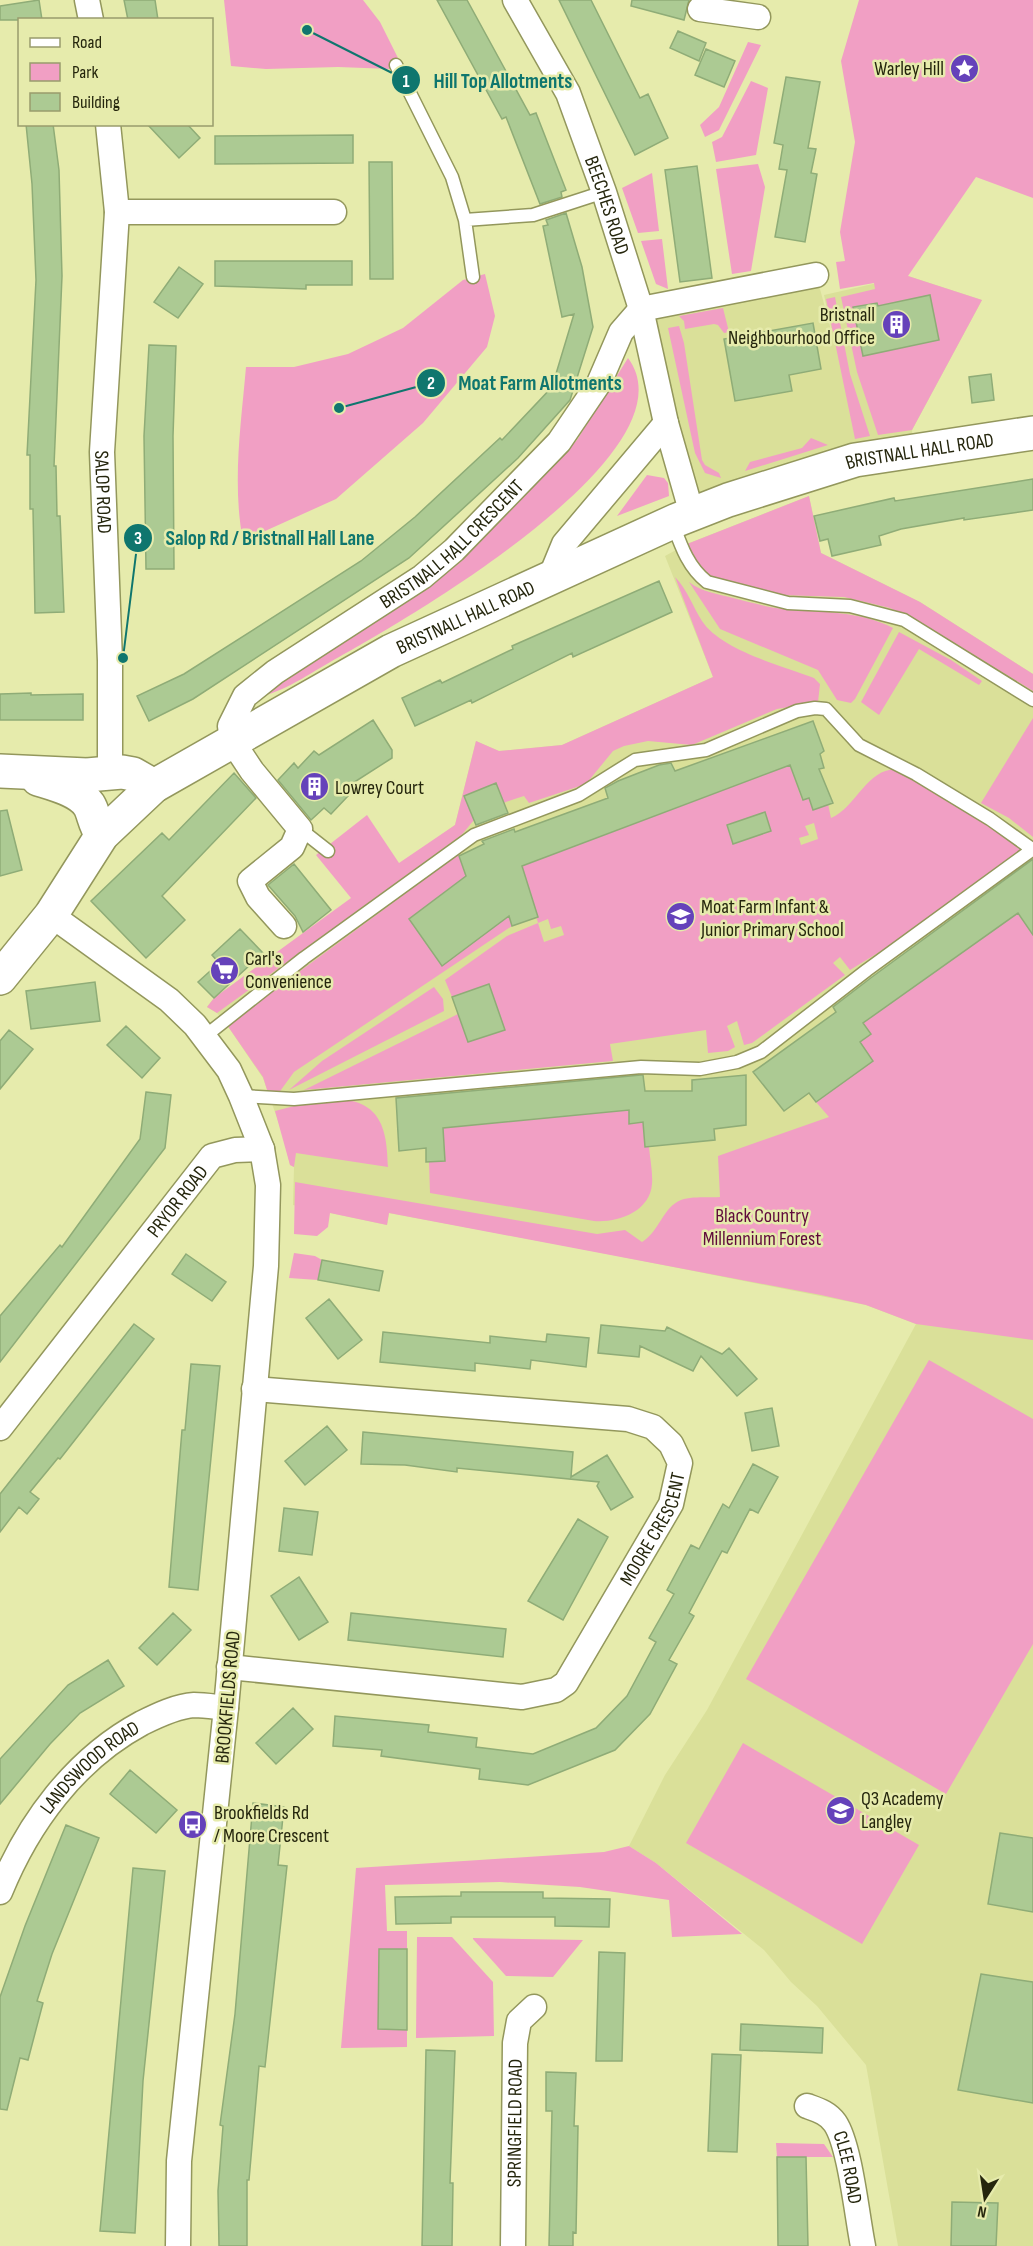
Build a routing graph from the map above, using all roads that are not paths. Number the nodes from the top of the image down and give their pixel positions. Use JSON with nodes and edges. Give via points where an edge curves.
{"nodes":[{"id":1,"x":87,"y":0,"type":"edge"},
{"id":2,"x":515,"y":0,"type":"edge"},
{"id":3,"x":700,"y":9,"type":"dead end"},
{"id":4,"x":758,"y":17,"type":"edge"},
{"id":5,"x":91,"y":18,"type":"edge"},
{"id":6,"x":396,"y":65,"type":"dead end"},
{"id":7,"x":108,"y":126,"type":"edge"},
{"id":8,"x":604,"y":192,"type":"junction"},
{"id":9,"x":117,"y":212,"type":"junction"},
{"id":10,"x":334,"y":212,"type":"dead end"},
{"id":11,"x":465,"y":220,"type":"junction"},
{"id":12,"x":816,"y":275,"type":"dead end"},
{"id":13,"x":472,"y":277,"type":"dead end"},
{"id":14,"x":641,"y":309,"type":"junction"},
{"id":15,"x":666,"y":423,"type":"junction"},
{"id":16,"x":1033,"y":433,"type":"edge"},
{"id":17,"x":682,"y":518,"type":"junction"},
{"id":18,"x":550,"y":578,"type":"junction"},
{"id":19,"x":1033,"y":700,"type":"edge"},
{"id":20,"x":232,"y":741,"type":"junction"},
{"id":21,"x":1,"y":771,"type":"edge"},
{"id":22,"x":105,"y":773,"type":"junction"},
{"id":23,"x":154,"y":786,"type":"junction"},
{"id":24,"x":89,"y":806,"type":"junction"},
{"id":25,"x":300,"y":829,"type":"junction"},
{"id":26,"x":102,"y":835,"type":"junction"},
{"id":27,"x":1033,"y":849,"type":"edge"},
{"id":28,"x":328,"y":851,"type":"dead end"},
{"id":29,"x":51,"y":915,"type":"junction"},
{"id":30,"x":284,"y":926,"type":"dead end"},
{"id":31,"x":0,"y":978,"type":"edge"},
{"id":32,"x":204,"y":1037,"type":"junction"},
{"id":33,"x":241,"y":1096,"type":"junction"},
{"id":34,"x":262,"y":1149,"type":"junction"},
{"id":35,"x":254,"y":1389,"type":"junction"},
{"id":36,"x":0,"y":1428,"type":"edge"},
{"id":37,"x":229,"y":1667,"type":"junction"},
{"id":38,"x":226,"y":1708,"type":"junction"},
{"id":39,"x":0,"y":1892,"type":"edge"},
{"id":40,"x":534,"y":2007,"type":"dead end"},
{"id":41,"x":807,"y":2106,"type":"dead end"},
{"id":42,"x":178,"y":2246,"type":"edge"},
{"id":43,"x":513,"y":2246,"type":"edge"},
{"id":44,"x":863,"y":2246,"type":"edge"}],
"edges":[{"from":1,"to":5,"type":"street"},
{"from":2,"to":8,"type":"street","name":"BEECHES ROAD","via":[[568,93]]},
{"from":3,"to":4,"type":"street"},
{"from":6,"to":11,"type":"lane","via":[[452,177]]},
{"from":7,"to":9,"type":"street","name":"SALOP ROAD"},
{"from":8,"to":11,"type":"lane","via":[[532,215]]},
{"from":8,"to":14,"type":"street","name":"BEECHES ROAD"},
{"from":9,"to":10,"type":"street"},
{"from":9,"to":22,"type":"street","name":"SALOP ROAD","via":[[102,452],[110,661]]},
{"from":11,"to":13,"type":"lane"},
{"from":12,"to":14,"type":"street"},
{"from":14,"to":15,"type":"street","name":"BEECHES ROAD"},
{"from":14,"to":20,"type":"street","name":"BRISTNALL HALL CRESCENT","via":[[621,332],[583,410],[531,472],[422,577],[275,672],[245,696],[230,726]]},
{"from":15,"to":17,"type":"street","name":"BEECHES ROAD"},
{"from":15,"to":18,"type":"street","via":[[564,544]]},
{"from":16,"to":17,"type":"street","name":"BRISTNALL HALL ROAD","via":[[855,460]]},
{"from":17,"to":18,"type":"street","name":"BRISTNALL HALL ROAD"},
{"from":17,"to":19,"type":"lane","via":[[684,553],[707,582],[788,603],[850,606],[904,620]]},
{"from":18,"to":20,"type":"street","name":"BRISTNALL HALL ROAD","via":[[390,651]]},
{"from":20,"to":23,"type":"street","name":"BRISTNALL HALL ROAD"},
{"from":20,"to":25,"type":"street","via":[[258,780]]},
{"from":21,"to":22,"type":"street"},
{"from":21,"to":24,"type":"street","via":[[59,785]]},
{"from":22,"to":23,"type":"street","via":[[133,774]]},
{"from":22,"to":24,"type":"street","name":"SALOP ROAD","via":[[92,785]]},
{"from":23,"to":26,"type":"street","name":"BRISTNALL HALL ROAD"},
{"from":24,"to":26,"type":"street","via":[[95,827]]},
{"from":25,"to":28,"type":"lane"},
{"from":25,"to":30,"type":"street","via":[[292,847],[250,881],[258,897]]},
{"from":26,"to":29,"type":"street","name":"BRISTNALL HALL ROAD"},
{"from":27,"to":32,"type":"lane","via":[[926,779],[859,744],[826,709],[806,708],[706,750],[635,760],[579,795],[474,836],[304,958]]},
{"from":27,"to":33,"type":"lane","via":[[761,1052],[737,1062],[700,1069],[641,1067],[294,1099]]},
{"from":29,"to":31,"type":"street","name":"BRISTNALL HALL ROAD"},
{"from":29,"to":32,"type":"street","via":[[178,1007]]},
{"from":32,"to":33,"type":"street","via":[[229,1070]]},
{"from":33,"to":34,"type":"street"},
{"from":34,"to":35,"type":"street","name":"BROOKFIELDS ROAD","via":[[268,1185],[268,1240]]},
{"from":34,"to":36,"type":"street","name":"PRYOR ROAD","via":[[212,1156]]},
{"from":35,"to":37,"type":"street","name":"BROOKFIELDS ROAD"},
{"from":35,"to":37,"type":"street","name":"MOORE CRESCENT","via":[[628,1419],[653,1427],[671,1444],[680,1463],[670,1504],[566,1683],[556,1690],[522,1697]]},
{"from":37,"to":38,"type":"street","name":"BROOKFIELDS ROAD"},
{"from":38,"to":39,"type":"street","name":"LANDSWOOD ROAD","via":[[193,1705],[171,1710],[121,1734],[104,1747],[42,1814]]},
{"from":38,"to":42,"type":"street","name":"BROOKFIELDS ROAD","via":[[179,2162]]},
{"from":40,"to":43,"type":"street","name":"SPRINGFIELD ROAD","via":[[519,2021],[516,2043]]},
{"from":41,"to":44,"type":"street","name":"CLEE ROAD","via":[[826,2114],[836,2124],[843,2141]]}]}
